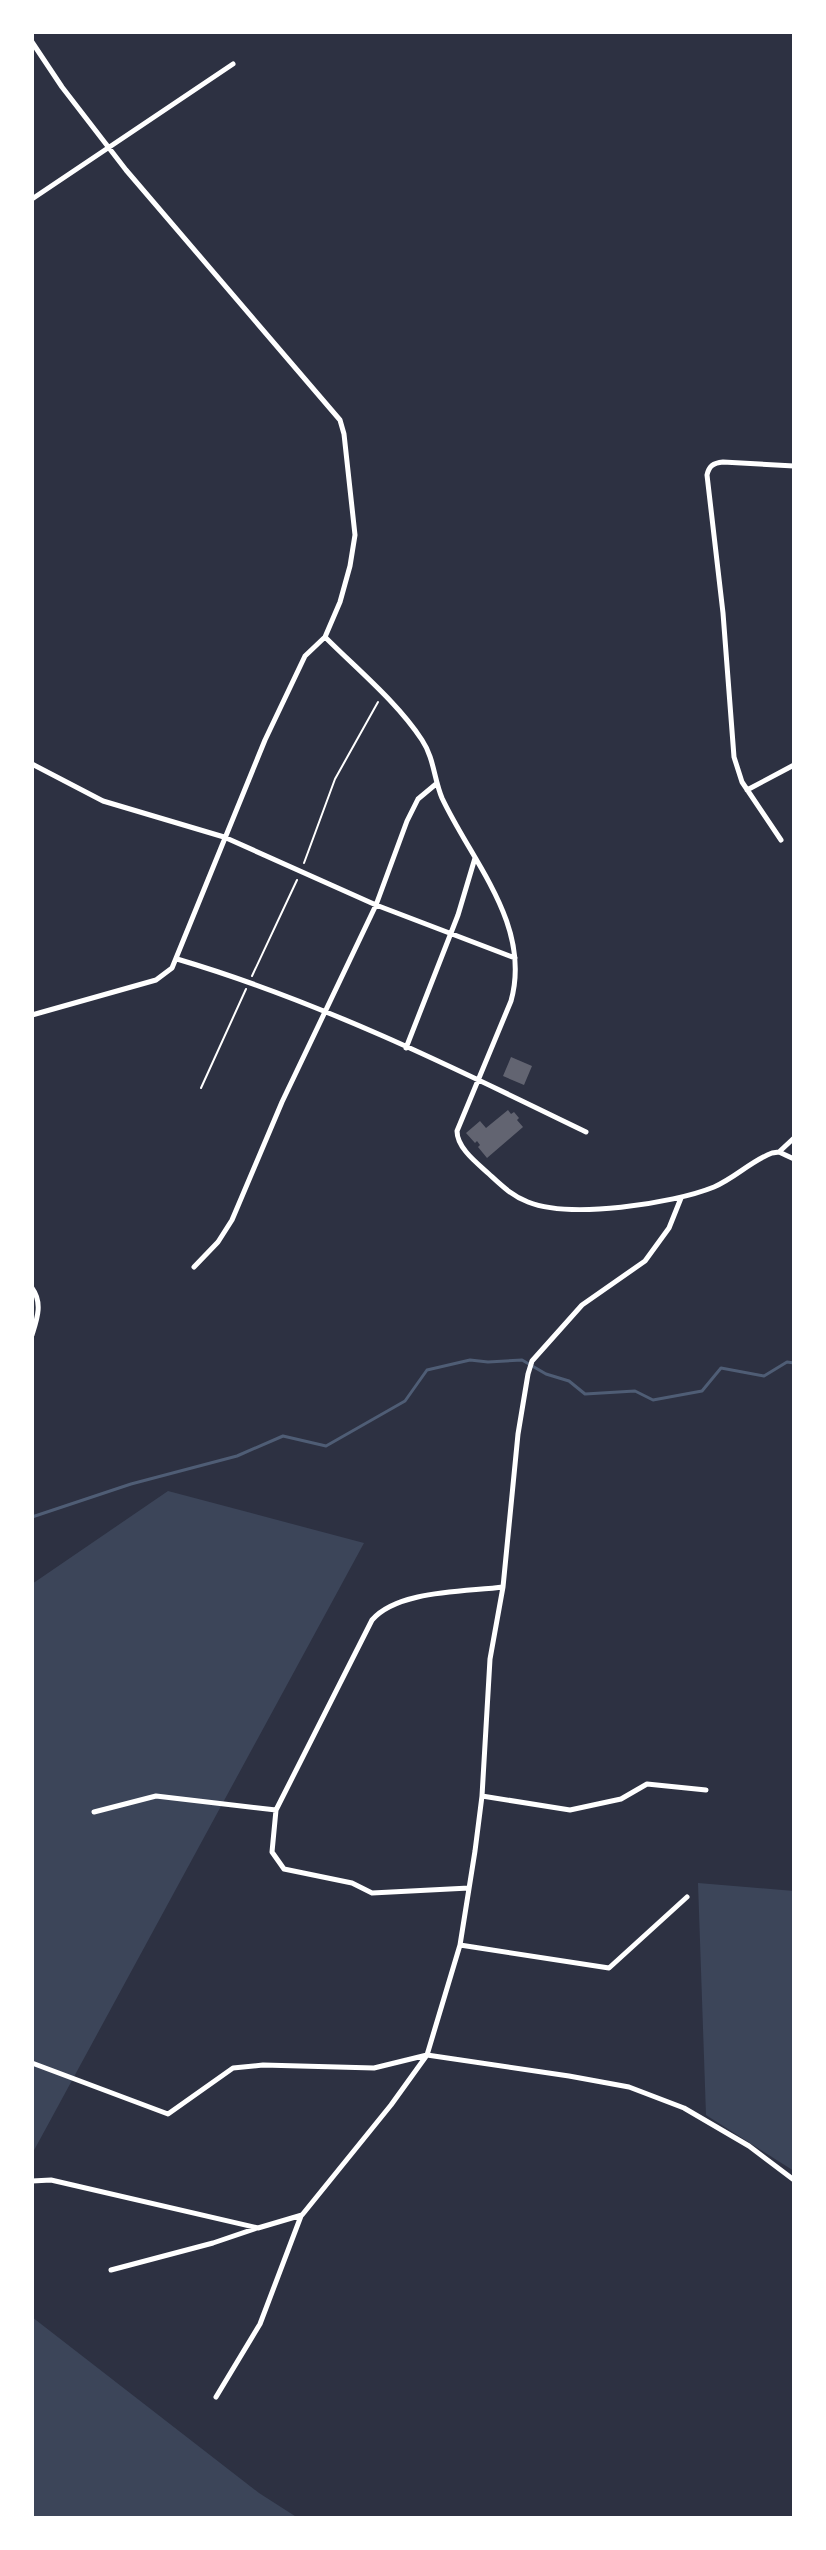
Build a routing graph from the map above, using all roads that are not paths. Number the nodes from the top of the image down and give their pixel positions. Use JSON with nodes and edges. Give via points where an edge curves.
{"nodes":[{"id":1,"x":32,"y":42,"type":"edge"},
{"id":2,"x":233,"y":64,"type":"dead end"},
{"id":3,"x":109,"y":146,"type":"junction"},
{"id":4,"x":32,"y":199,"type":"edge"},
{"id":5,"x":794,"y":466,"type":"edge"},
{"id":6,"x":325,"y":637,"type":"junction"},
{"id":7,"x":32,"y":764,"type":"edge"},
{"id":8,"x":794,"y":765,"type":"edge"},
{"id":9,"x":436,"y":784,"type":"junction"},
{"id":10,"x":747,"y":790,"type":"junction"},
{"id":11,"x":224,"y":837,"type":"junction"},
{"id":12,"x":781,"y":840,"type":"dead end"},
{"id":13,"x":475,"y":857,"type":"junction"},
{"id":14,"x":376,"y":905,"type":"junction"},
{"id":15,"x":450,"y":935,"type":"junction"},
{"id":16,"x":515,"y":958,"type":"junction"},
{"id":17,"x":177,"y":959,"type":"junction"},
{"id":18,"x":325,"y":1011,"type":"junction"},
{"id":19,"x":32,"y":1015,"type":"edge"},
{"id":20,"x":406,"y":1048,"type":"junction"},
{"id":21,"x":479,"y":1079,"type":"junction"},
{"id":22,"x":586,"y":1132,"type":"dead end"},
{"id":23,"x":794,"y":1138,"type":"edge"},
{"id":24,"x":779,"y":1152,"type":"junction"},
{"id":25,"x":794,"y":1159,"type":"edge"},
{"id":26,"x":681,"y":1198,"type":"junction"},
{"id":27,"x":194,"y":1267,"type":"dead end"},
{"id":28,"x":32,"y":1288,"type":"edge"},
{"id":29,"x":32,"y":1335,"type":"edge"},
{"id":30,"x":503,"y":1587,"type":"junction"},
{"id":31,"x":706,"y":1790,"type":"dead end"},
{"id":32,"x":482,"y":1796,"type":"junction"},
{"id":33,"x":276,"y":1810,"type":"junction"},
{"id":34,"x":94,"y":1812,"type":"dead end"},
{"id":35,"x":469,"y":1888,"type":"junction"},
{"id":36,"x":687,"y":1897,"type":"dead end"},
{"id":37,"x":460,"y":1945,"type":"junction"},
{"id":38,"x":427,"y":2055,"type":"junction"},
{"id":39,"x":32,"y":2063,"type":"edge"},
{"id":40,"x":794,"y":2180,"type":"edge"},
{"id":41,"x":32,"y":2181,"type":"edge"},
{"id":42,"x":302,"y":2215,"type":"junction"},
{"id":43,"x":258,"y":2228,"type":"junction"},
{"id":44,"x":111,"y":2270,"type":"dead end"},
{"id":45,"x":216,"y":2397,"type":"dead end"}],
"edges":[{"from":1,"to":3,"type":"street"},
{"from":2,"to":3,"type":"street"},
{"from":3,"to":4,"type":"street"},
{"from":3,"to":6,"type":"street","via":[[340,420],[355,535],[340,602]]},
{"from":5,"to":10,"type":"street","via":[[723,462],[715,463],[707,475],[734,757]]},
{"from":6,"to":9,"type":"street","via":[[424,743]]},
{"from":6,"to":11,"type":"street","via":[[299,667]]},
{"from":7,"to":11,"type":"street","via":[[103,801]]},
{"from":8,"to":10,"type":"street"},
{"from":9,"to":13,"type":"street"},
{"from":9,"to":14,"type":"street","via":[[414,806]]},
{"from":10,"to":12,"type":"street"},
{"from":11,"to":14,"type":"street"},
{"from":11,"to":17,"type":"street"},
{"from":13,"to":15,"type":"street"},
{"from":13,"to":16,"type":"street","via":[[499,900]]},
{"from":14,"to":15,"type":"street"},
{"from":14,"to":18,"type":"street"},
{"from":15,"to":16,"type":"street"},
{"from":15,"to":20,"type":"street"},
{"from":16,"to":21,"type":"street","via":[[511,1001]]},
{"from":17,"to":18,"type":"street"},
{"from":17,"to":19,"type":"street","via":[[156,980]]},
{"from":18,"to":20,"type":"street"},
{"from":18,"to":27,"type":"street","via":[[232,1220]]},
{"from":20,"to":21,"type":"street"},
{"from":21,"to":22,"type":"street"},
{"from":21,"to":26,"type":"street","via":[[459,1144],[514,1196],[557,1209]]},
{"from":23,"to":24,"type":"street"},
{"from":24,"to":25,"type":"street"},
{"from":24,"to":26,"type":"street"},
{"from":26,"to":30,"type":"street","via":[[669,1228],[645,1261],[582,1305],[532,1361]]},
{"from":28,"to":29,"type":"street","via":[[39,1313]]},
{"from":30,"to":32,"type":"street","via":[[490,1659]]},
{"from":30,"to":33,"type":"street","via":[[401,1600],[381,1610]]},
{"from":31,"to":32,"type":"street","via":[[647,1784],[621,1799],[570,1810]]},
{"from":32,"to":35,"type":"street"},
{"from":33,"to":34,"type":"street","via":[[156,1796]]},
{"from":33,"to":35,"type":"street","via":[[272,1852],[284,1869],[352,1883],[372,1893]]},
{"from":35,"to":37,"type":"street"},
{"from":36,"to":37,"type":"street","via":[[609,1968]]},
{"from":37,"to":38,"type":"street"},
{"from":38,"to":39,"type":"street","via":[[374,2068],[233,2068],[168,2114]]},
{"from":38,"to":40,"type":"street","via":[[629,2087],[684,2108]]},
{"from":38,"to":42,"type":"street"},
{"from":41,"to":43,"type":"street","via":[[51,2180]]},
{"from":42,"to":43,"type":"street"},
{"from":42,"to":45,"type":"street","via":[[260,2324]]},
{"from":43,"to":44,"type":"street"}]}
